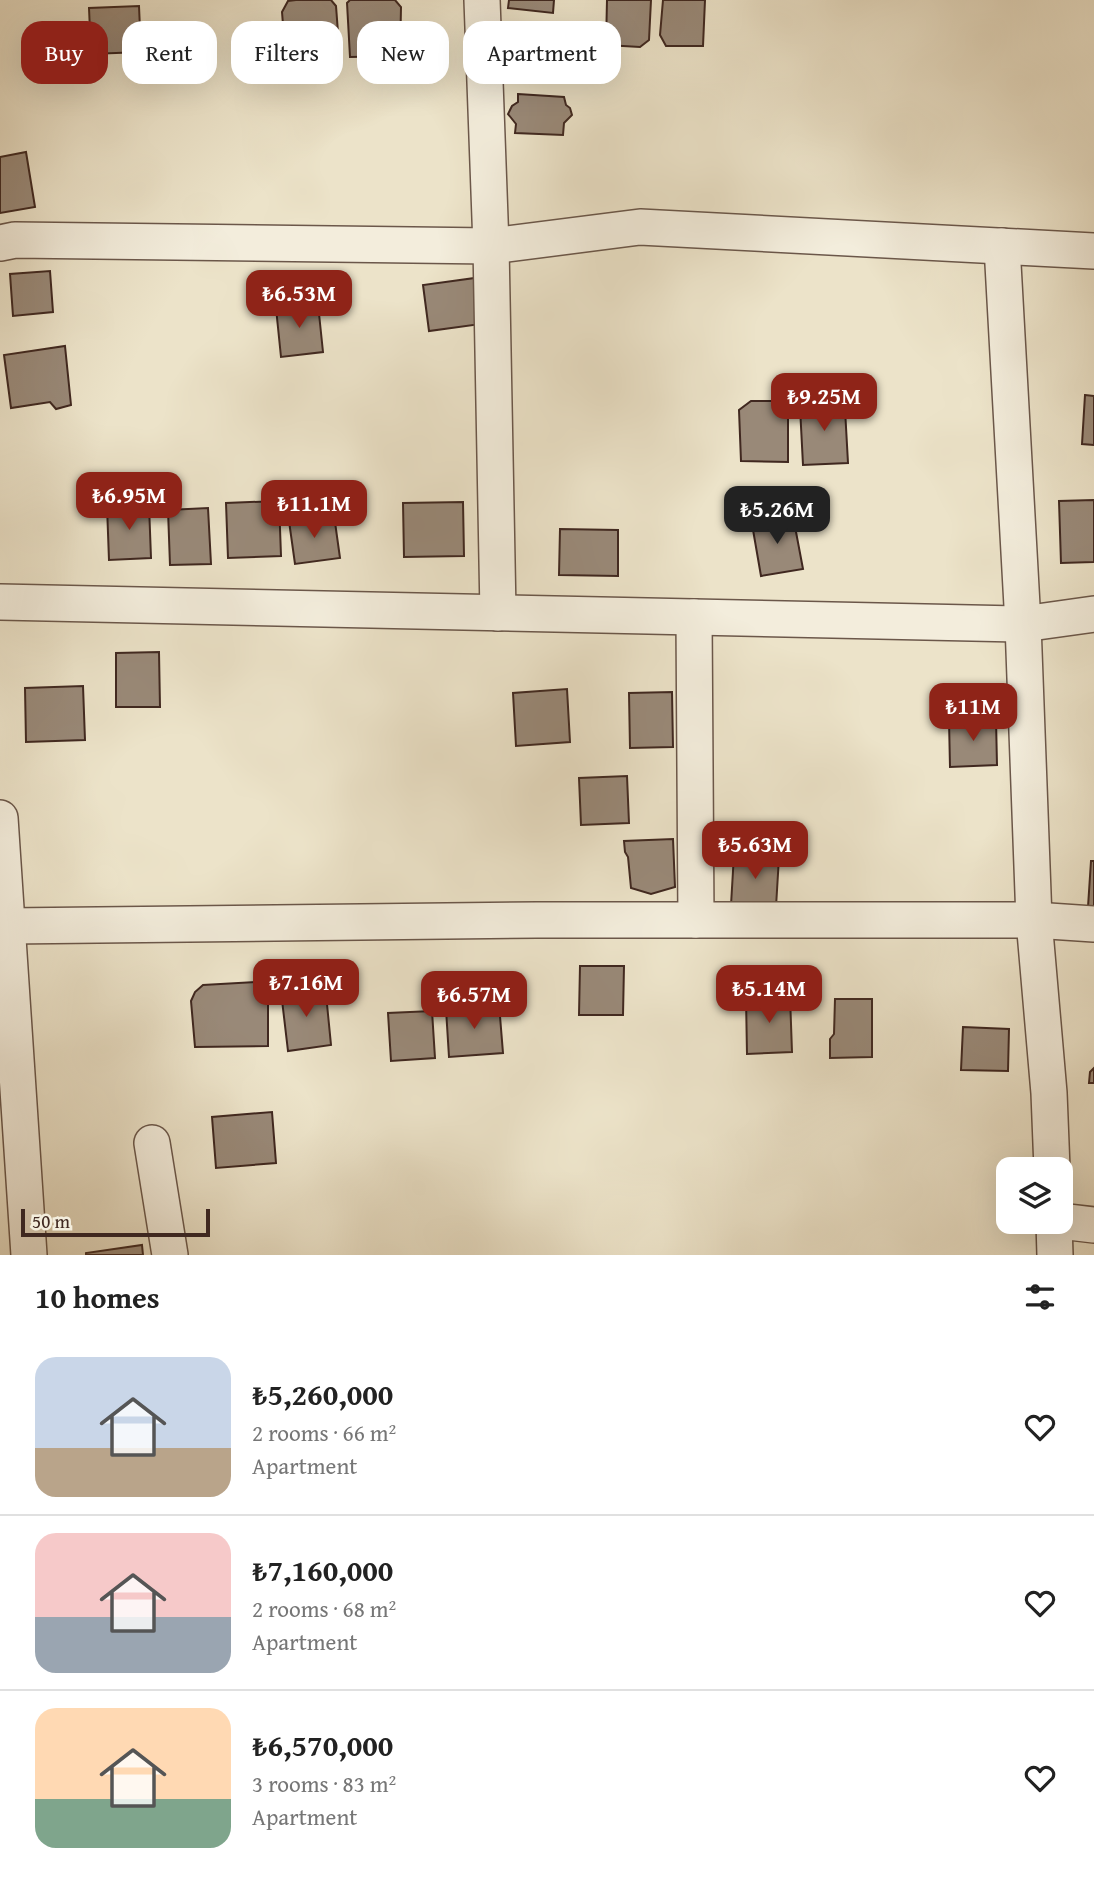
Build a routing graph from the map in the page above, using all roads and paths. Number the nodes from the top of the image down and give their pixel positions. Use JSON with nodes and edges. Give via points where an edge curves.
{"nodes":[{"id":1,"x":482,"y":0,"type":"edge"},
{"id":2,"x":0,"y":243,"type":"edge"},
{"id":3,"x":491,"y":246,"type":"junction"},
{"id":4,"x":1002,"y":246,"type":"junction"},
{"id":5,"x":1094,"y":251,"type":"edge"},
{"id":6,"x":0,"y":602,"type":"edge"},
{"id":7,"x":498,"y":613,"type":"junction"},
{"id":8,"x":1094,"y":614,"type":"edge"},
{"id":9,"x":694,"y":617,"type":"junction"},
{"id":10,"x":1023,"y":624,"type":"junction"},
{"id":11,"x":0,"y":818,"type":"edge"},
{"id":12,"x":696,"y":920,"type":"junction"},
{"id":13,"x":1034,"y":920,"type":"junction"},
{"id":14,"x":1094,"y":924,"type":"edge"},
{"id":15,"x":8,"y":926,"type":"junction"},
{"id":16,"x":6,"y":984,"type":"edge"},
{"id":17,"x":152,"y":1143,"type":"dead end"},
{"id":18,"x":1052,"y":1157,"type":"edge"},
{"id":19,"x":1073,"y":1222,"type":"edge"},
{"id":20,"x":1094,"y":1224,"type":"edge"},
{"id":21,"x":1054,"y":1234,"type":"edge"},
{"id":22,"x":29,"y":1255,"type":"edge"},
{"id":23,"x":170,"y":1255,"type":"edge"},
{"id":24,"x":1055,"y":1255,"type":"edge"}],
"edges":[{"from":1,"to":3,"type":"street"},
{"from":2,"to":3,"type":"street"},
{"from":3,"to":4,"type":"street","via":[[640,227]]},
{"from":3,"to":7,"type":"street"},
{"from":4,"to":5,"type":"street"},
{"from":4,"to":10,"type":"street"},
{"from":6,"to":7,"type":"street"},
{"from":7,"to":9,"type":"street"},
{"from":8,"to":10,"type":"street"},
{"from":9,"to":10,"type":"street"},
{"from":9,"to":12,"type":"street"},
{"from":10,"to":13,"type":"street"},
{"from":11,"to":15,"type":"street"},
{"from":12,"to":13,"type":"street"},
{"from":12,"to":15,"type":"street"},
{"from":13,"to":14,"type":"street"},
{"from":13,"to":18,"type":"street"},
{"from":15,"to":16,"type":"street"},
{"from":16,"to":22,"type":"street"},
{"from":17,"to":23,"type":"street"},
{"from":19,"to":20,"type":"street"},
{"from":21,"to":24,"type":"street"}]}
